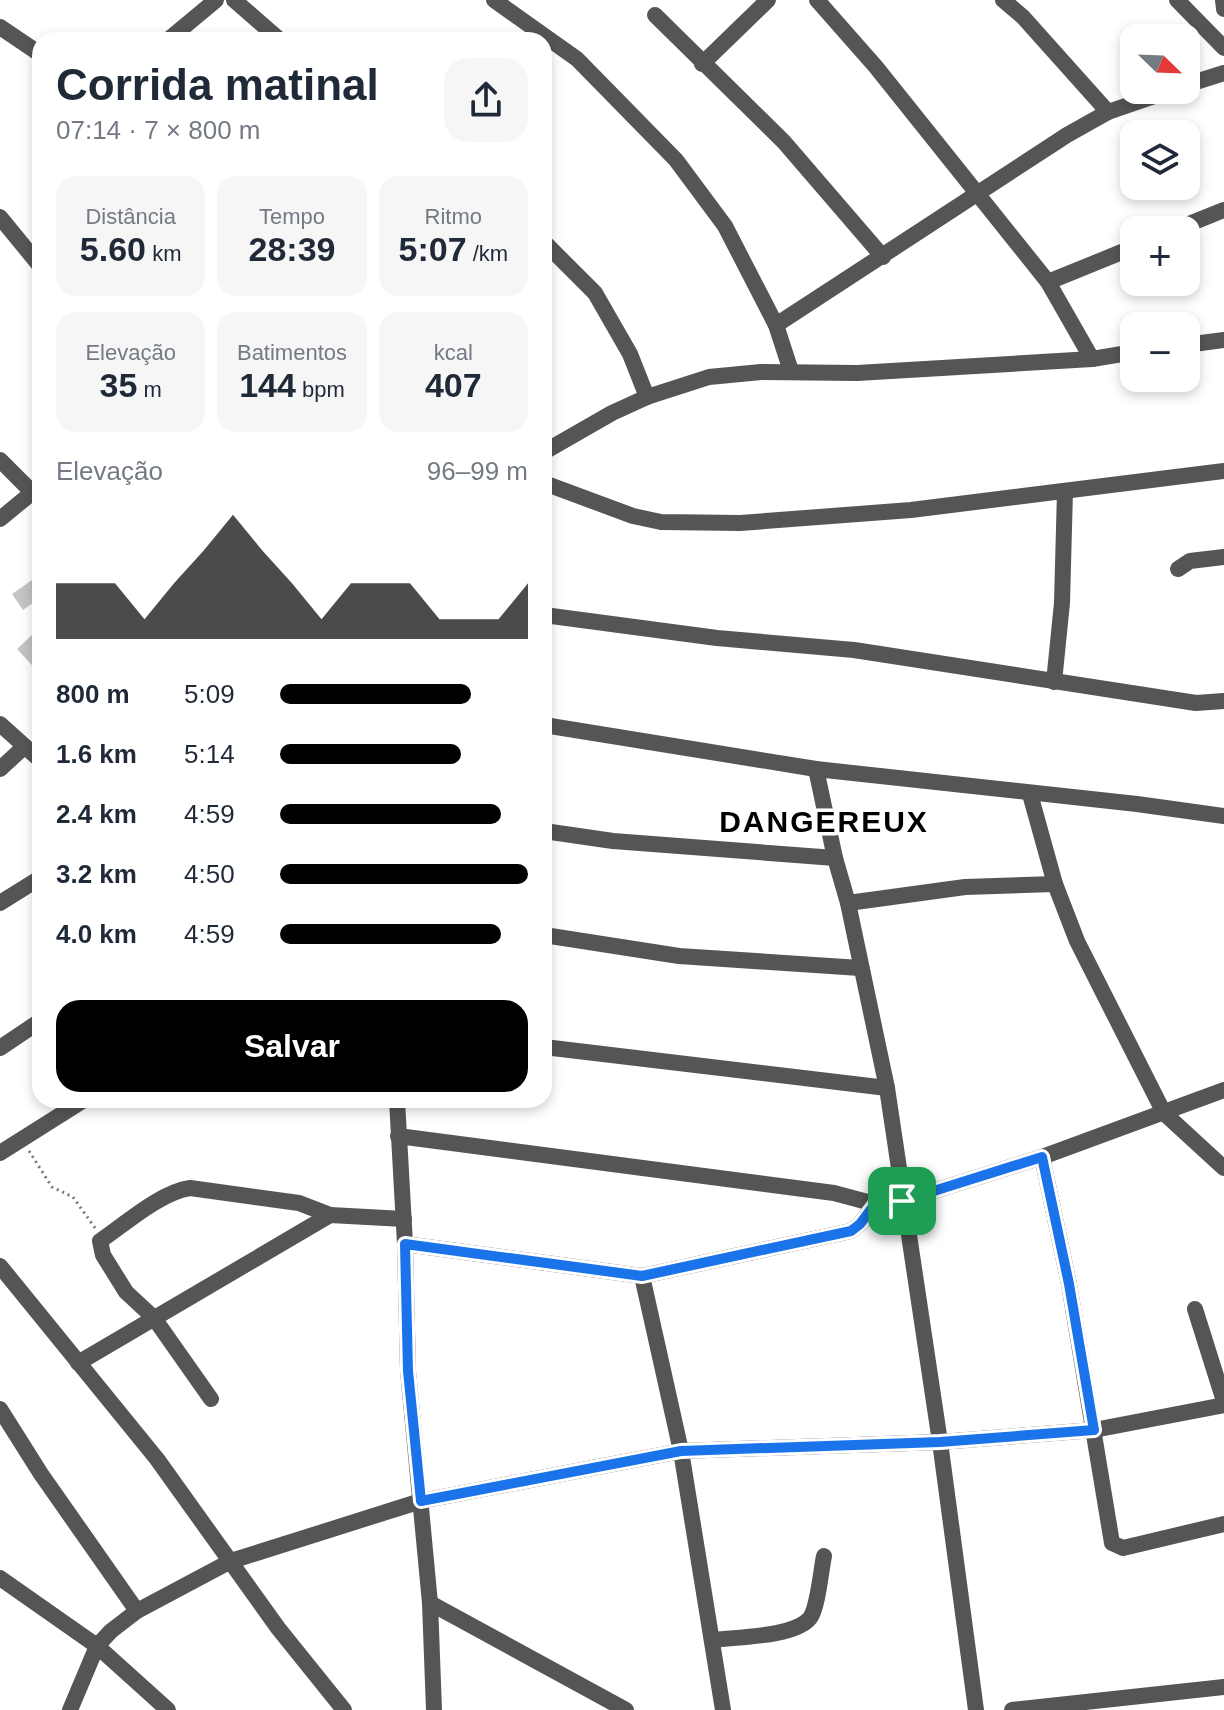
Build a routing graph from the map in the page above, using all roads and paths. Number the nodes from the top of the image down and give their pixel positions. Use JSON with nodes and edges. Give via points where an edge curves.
{"nodes":[{"id":1,"x":216,"y":0,"type":"edge"},
{"id":2,"x":234,"y":0,"type":"edge"},
{"id":3,"x":494,"y":0,"type":"edge"},
{"id":4,"x":768,"y":0,"type":"edge"},
{"id":5,"x":817,"y":0,"type":"edge"},
{"id":6,"x":1003,"y":0,"type":"edge"},
{"id":7,"x":1177,"y":0,"type":"edge"},
{"id":8,"x":1223,"y":0,"type":"edge"},
{"id":9,"x":1224,"y":9,"type":"edge"},
{"id":10,"x":655,"y":15,"type":"dead end"},
{"id":11,"x":0,"y":27,"type":"edge"},
{"id":12,"x":178,"y":32,"type":"edge"},
{"id":13,"x":271,"y":32,"type":"edge"},
{"id":14,"x":532,"y":32,"type":"edge"},
{"id":15,"x":552,"y":48,"type":"edge"},
{"id":16,"x":1224,"y":48,"type":"edge"},
{"id":17,"x":32,"y":49,"type":"edge"},
{"id":18,"x":702,"y":64,"type":"junction"},
{"id":19,"x":1224,"y":73,"type":"edge"},
{"id":20,"x":1200,"y":81,"type":"edge"},
{"id":21,"x":1131,"y":104,"type":"edge"},
{"id":22,"x":1108,"y":112,"type":"junction"},
{"id":23,"x":977,"y":193,"type":"junction"},
{"id":24,"x":1224,"y":210,"type":"edge"},
{"id":25,"x":0,"y":217,"type":"edge"},
{"id":26,"x":1200,"y":220,"type":"edge"},
{"id":27,"x":552,"y":250,"type":"edge"},
{"id":28,"x":1120,"y":253,"type":"edge"},
{"id":29,"x":32,"y":256,"type":"edge"},
{"id":30,"x":883,"y":257,"type":"junction"},
{"id":31,"x":1048,"y":282,"type":"junction"},
{"id":32,"x":776,"y":325,"type":"junction"},
{"id":33,"x":1224,"y":340,"type":"edge"},
{"id":34,"x":1200,"y":343,"type":"edge"},
{"id":35,"x":1120,"y":354,"type":"edge"},
{"id":36,"x":1092,"y":359,"type":"junction"},
{"id":37,"x":791,"y":371,"type":"junction"},
{"id":38,"x":647,"y":397,"type":"junction"},
{"id":39,"x":552,"y":447,"type":"edge"},
{"id":40,"x":0,"y":460,"type":"edge"},
{"id":41,"x":1224,"y":471,"type":"edge"},
{"id":42,"x":552,"y":486,"type":"edge"},
{"id":43,"x":32,"y":489,"type":"edge"},
{"id":44,"x":1065,"y":491,"type":"junction"},
{"id":45,"x":32,"y":497,"type":"edge"},
{"id":46,"x":0,"y":519,"type":"edge"},
{"id":47,"x":1224,"y":557,"type":"edge"},
{"id":48,"x":1178,"y":569,"type":"dead end"},
{"id":49,"x":552,"y":616,"type":"edge"},
{"id":50,"x":1054,"y":682,"type":"junction"},
{"id":51,"x":1224,"y":701,"type":"edge"},
{"id":52,"x":0,"y":724,"type":"edge"},
{"id":53,"x":552,"y":726,"type":"edge"},
{"id":54,"x":24,"y":747,"type":"junction"},
{"id":55,"x":32,"y":754,"type":"edge"},
{"id":56,"x":0,"y":769,"type":"edge"},
{"id":57,"x":816,"y":769,"type":"junction"},
{"id":58,"x":1030,"y":794,"type":"junction"},
{"id":59,"x":1224,"y":816,"type":"edge"},
{"id":60,"x":552,"y":832,"type":"edge"},
{"id":61,"x":835,"y":858,"type":"junction"},
{"id":62,"x":32,"y":883,"type":"edge"},
{"id":63,"x":1055,"y":884,"type":"junction"},
{"id":64,"x":0,"y":903,"type":"edge"},
{"id":65,"x":848,"y":903,"type":"junction"},
{"id":66,"x":552,"y":936,"type":"edge"},
{"id":67,"x":860,"y":968,"type":"junction"},
{"id":68,"x":32,"y":1026,"type":"edge"},
{"id":69,"x":0,"y":1048,"type":"edge"},
{"id":70,"x":552,"y":1048,"type":"edge"},
{"id":71,"x":887,"y":1088,"type":"junction"},
{"id":72,"x":1224,"y":1090,"type":"edge"},
{"id":73,"x":72,"y":1108,"type":"edge"},
{"id":74,"x":397,"y":1108,"type":"edge"},
{"id":75,"x":1164,"y":1113,"type":"junction"},
{"id":76,"x":398,"y":1136,"type":"junction"},
{"id":77,"x":22,"y":1141,"type":"junction"},
{"id":78,"x":0,"y":1153,"type":"edge"},
{"id":79,"x":1042,"y":1157,"type":"junction"},
{"id":80,"x":1224,"y":1168,"type":"edge"},
{"id":81,"x":902,"y":1201,"type":"junction"},
{"id":82,"x":875,"y":1204,"type":"junction"},
{"id":83,"x":330,"y":1215,"type":"junction"},
{"id":84,"x":404,"y":1219,"type":"junction"},
{"id":85,"x":100,"y":1241,"type":"junction"},
{"id":86,"x":405,"y":1244,"type":"junction"},
{"id":87,"x":0,"y":1266,"type":"edge"},
{"id":88,"x":642,"y":1276,"type":"junction"},
{"id":89,"x":1195,"y":1309,"type":"dead end"},
{"id":90,"x":154,"y":1318,"type":"junction"},
{"id":91,"x":78,"y":1363,"type":"junction"},
{"id":92,"x":211,"y":1399,"type":"dead end"},
{"id":93,"x":1224,"y":1403,"type":"edge"},
{"id":94,"x":0,"y":1409,"type":"edge"},
{"id":95,"x":1094,"y":1430,"type":"junction"},
{"id":96,"x":940,"y":1442,"type":"junction"},
{"id":97,"x":681,"y":1451,"type":"junction"},
{"id":98,"x":421,"y":1501,"type":"junction"},
{"id":99,"x":1224,"y":1524,"type":"edge"},
{"id":100,"x":824,"y":1556,"type":"dead end"},
{"id":101,"x":231,"y":1561,"type":"junction"},
{"id":102,"x":0,"y":1578,"type":"edge"},
{"id":103,"x":430,"y":1603,"type":"junction"},
{"id":104,"x":137,"y":1611,"type":"junction"},
{"id":105,"x":712,"y":1640,"type":"junction"},
{"id":106,"x":97,"y":1646,"type":"junction"},
{"id":107,"x":1224,"y":1687,"type":"edge"},
{"id":108,"x":70,"y":1710,"type":"edge"},
{"id":109,"x":168,"y":1710,"type":"edge"},
{"id":110,"x":344,"y":1710,"type":"edge"},
{"id":111,"x":434,"y":1710,"type":"edge"},
{"id":112,"x":626,"y":1710,"type":"edge"},
{"id":113,"x":723,"y":1710,"type":"edge"},
{"id":114,"x":976,"y":1710,"type":"edge"},
{"id":115,"x":1012,"y":1710,"type":"edge"}],
"edges":[{"from":1,"to":12,"type":"street"},
{"from":2,"to":13,"type":"street"},
{"from":3,"to":14,"type":"street"},
{"from":4,"to":18,"type":"street"},
{"from":5,"to":23,"type":"street"},
{"from":6,"to":22,"type":"street"},
{"from":7,"to":16,"type":"street"},
{"from":8,"to":9,"type":"street"},
{"from":10,"to":18,"type":"street"},
{"from":11,"to":17,"type":"street"},
{"from":15,"to":32,"type":"street","via":[[598,78],[676,160],[725,226]]},
{"from":18,"to":30,"type":"street","via":[[784,142]]},
{"from":19,"to":20,"type":"street"},
{"from":21,"to":22,"type":"street"},
{"from":22,"to":23,"type":"street"},
{"from":23,"to":30,"type":"street"},
{"from":23,"to":31,"type":"street"},
{"from":24,"to":26,"type":"street"},
{"from":25,"to":29,"type":"street"},
{"from":27,"to":38,"type":"street","via":[[595,293],[630,354]]},
{"from":28,"to":31,"type":"street"},
{"from":30,"to":32,"type":"street"},
{"from":31,"to":36,"type":"street"},
{"from":32,"to":37,"type":"street"},
{"from":33,"to":34,"type":"street"},
{"from":35,"to":36,"type":"street"},
{"from":36,"to":37,"type":"street","via":[[857,373]]},
{"from":37,"to":38,"type":"street","via":[[709,377]]},
{"from":38,"to":39,"type":"street"},
{"from":40,"to":43,"type":"street"},
{"from":41,"to":44,"type":"street"},
{"from":42,"to":44,"type":"street","via":[[633,516],[701,524],[911,510]]},
{"from":44,"to":50,"type":"street"},
{"from":45,"to":46,"type":"street"},
{"from":47,"to":48,"type":"street","via":[[1190,561]]},
{"from":49,"to":50,"type":"street","via":[[854,650]]},
{"from":50,"to":51,"type":"street","via":[[1196,703]]},
{"from":52,"to":54,"type":"street"},
{"from":53,"to":57,"type":"street"},
{"from":54,"to":55,"type":"street"},
{"from":54,"to":56,"type":"street"},
{"from":57,"to":58,"type":"street"},
{"from":57,"to":61,"type":"street"},
{"from":58,"to":59,"type":"street"},
{"from":58,"to":63,"type":"street"},
{"from":60,"to":61,"type":"street"},
{"from":61,"to":65,"type":"street"},
{"from":62,"to":64,"type":"street"},
{"from":63,"to":65,"type":"street","via":[[965,887]]},
{"from":63,"to":75,"type":"street","via":[[1077,941]]},
{"from":65,"to":67,"type":"street"},
{"from":66,"to":67,"type":"street","via":[[679,956]]},
{"from":67,"to":71,"type":"street"},
{"from":68,"to":69,"type":"street"},
{"from":70,"to":71,"type":"street"},
{"from":71,"to":81,"type":"street"},
{"from":72,"to":75,"type":"street"},
{"from":73,"to":77,"type":"street"},
{"from":74,"to":76,"type":"street"},
{"from":75,"to":79,"type":"street"},
{"from":75,"to":80,"type":"street"},
{"from":76,"to":82,"type":"street","via":[[834,1193]]},
{"from":76,"to":84,"type":"street"},
{"from":77,"to":78,"type":"street"},
{"from":77,"to":85,"type":"path","via":[[52,1187],[73,1197]]},
{"from":79,"to":81,"type":"street"},
{"from":79,"to":95,"type":"street"},
{"from":81,"to":82,"type":"street"},
{"from":81,"to":96,"type":"street"},
{"from":82,"to":88,"type":"street","via":[[851,1231]]},
{"from":83,"to":84,"type":"street"},
{"from":83,"to":85,"type":"street","via":[[299,1203],[190,1188],[165,1197]]},
{"from":83,"to":90,"type":"street"},
{"from":84,"to":86,"type":"street"},
{"from":85,"to":90,"type":"street","via":[[126,1292]]},
{"from":86,"to":88,"type":"street"},
{"from":86,"to":98,"type":"street","via":[[408,1371]]},
{"from":87,"to":91,"type":"street"},
{"from":88,"to":97,"type":"street"},
{"from":89,"to":93,"type":"street"},
{"from":90,"to":91,"type":"street"},
{"from":90,"to":92,"type":"street"},
{"from":91,"to":101,"type":"street"},
{"from":93,"to":95,"type":"street"},
{"from":94,"to":104,"type":"street"},
{"from":95,"to":96,"type":"street"},
{"from":95,"to":99,"type":"street","via":[[1116,1547]]},
{"from":96,"to":97,"type":"street"},
{"from":96,"to":114,"type":"street"},
{"from":97,"to":98,"type":"street"},
{"from":97,"to":105,"type":"street"},
{"from":98,"to":101,"type":"street"},
{"from":98,"to":103,"type":"street"},
{"from":100,"to":105,"type":"street","via":[[812,1616],[800,1626]]},
{"from":101,"to":104,"type":"street"},
{"from":101,"to":110,"type":"street"},
{"from":102,"to":106,"type":"street"},
{"from":103,"to":111,"type":"street"},
{"from":103,"to":112,"type":"street"},
{"from":104,"to":106,"type":"street"},
{"from":105,"to":113,"type":"street"},
{"from":106,"to":108,"type":"street"},
{"from":106,"to":109,"type":"street"},
{"from":107,"to":115,"type":"street"}]}
